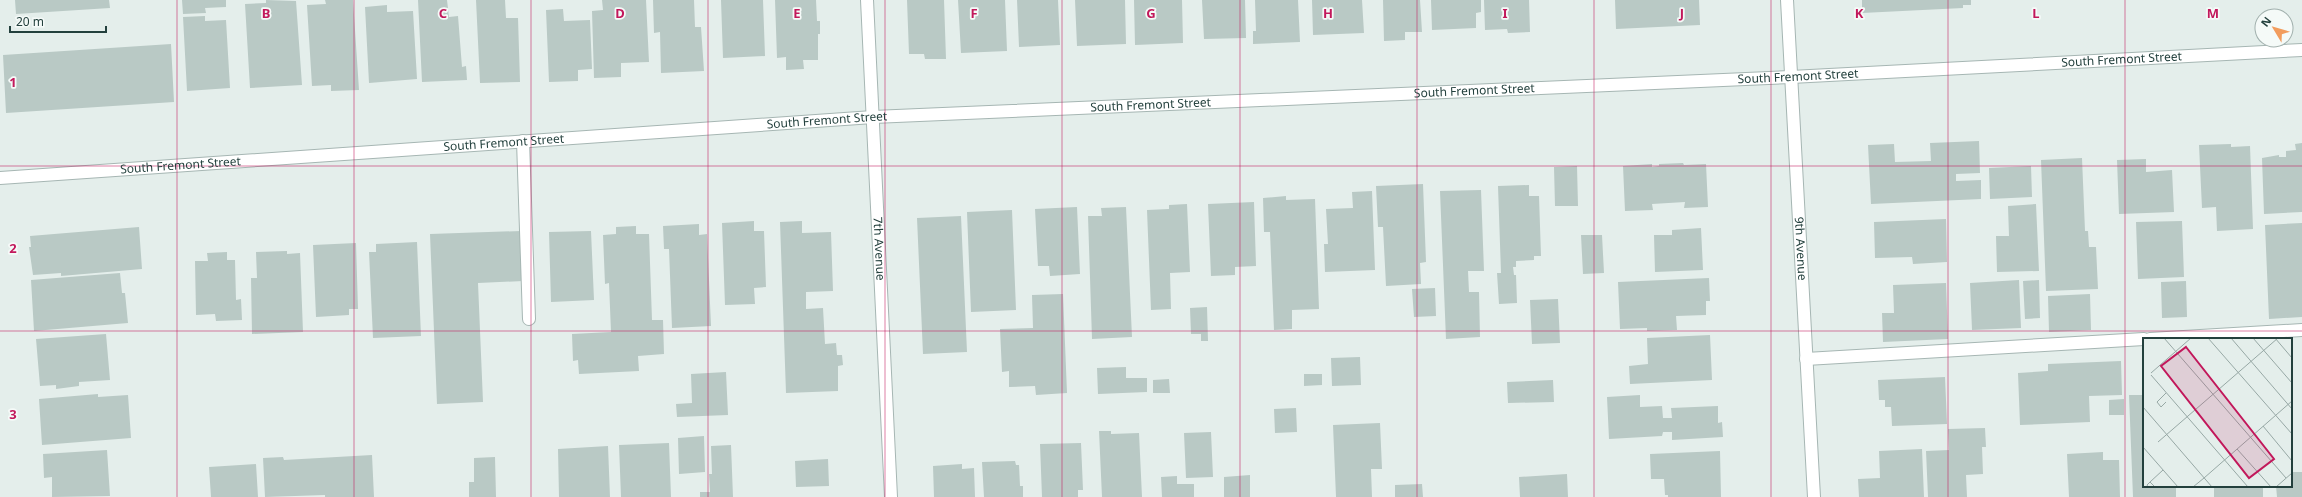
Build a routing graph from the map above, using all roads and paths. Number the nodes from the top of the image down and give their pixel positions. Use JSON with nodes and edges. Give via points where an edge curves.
{"nodes":[{"id":1,"x":867,"y":0,"type":"edge"},
{"id":2,"x":1787,"y":0,"type":"edge"},
{"id":3,"x":2302,"y":50,"type":"edge"},
{"id":4,"x":1791,"y":77,"type":"junction"},
{"id":5,"x":873,"y":117,"type":"junction"},
{"id":6,"x":523,"y":141,"type":"junction"},
{"id":7,"x":0,"y":178,"type":"edge"},
{"id":8,"x":529,"y":320,"type":"dead end"},
{"id":9,"x":2302,"y":330,"type":"edge"},
{"id":10,"x":2167,"y":338,"type":"edge"},
{"id":11,"x":2143,"y":339,"type":"edge"},
{"id":12,"x":1806,"y":359,"type":"junction"},
{"id":13,"x":891,"y":497,"type":"edge"},
{"id":14,"x":1814,"y":497,"type":"edge"}],
"edges":[{"from":1,"to":5,"type":"street","name":"7th Avenue"},
{"from":2,"to":4,"type":"street","name":"9th Avenue"},
{"from":3,"to":4,"type":"street","name":"South Fremont Street"},
{"from":4,"to":5,"type":"street","name":"South Fremont Street"},
{"from":4,"to":12,"type":"street","name":"9th Avenue"},
{"from":5,"to":6,"type":"street","name":"South Fremont Street"},
{"from":5,"to":13,"type":"street","name":"7th Avenue"},
{"from":6,"to":7,"type":"street","name":"South Fremont Street"},
{"from":6,"to":8,"type":"street"},
{"from":9,"to":10,"type":"street"},
{"from":11,"to":12,"type":"street"},
{"from":12,"to":14,"type":"street","name":"9th Avenue"}]}
